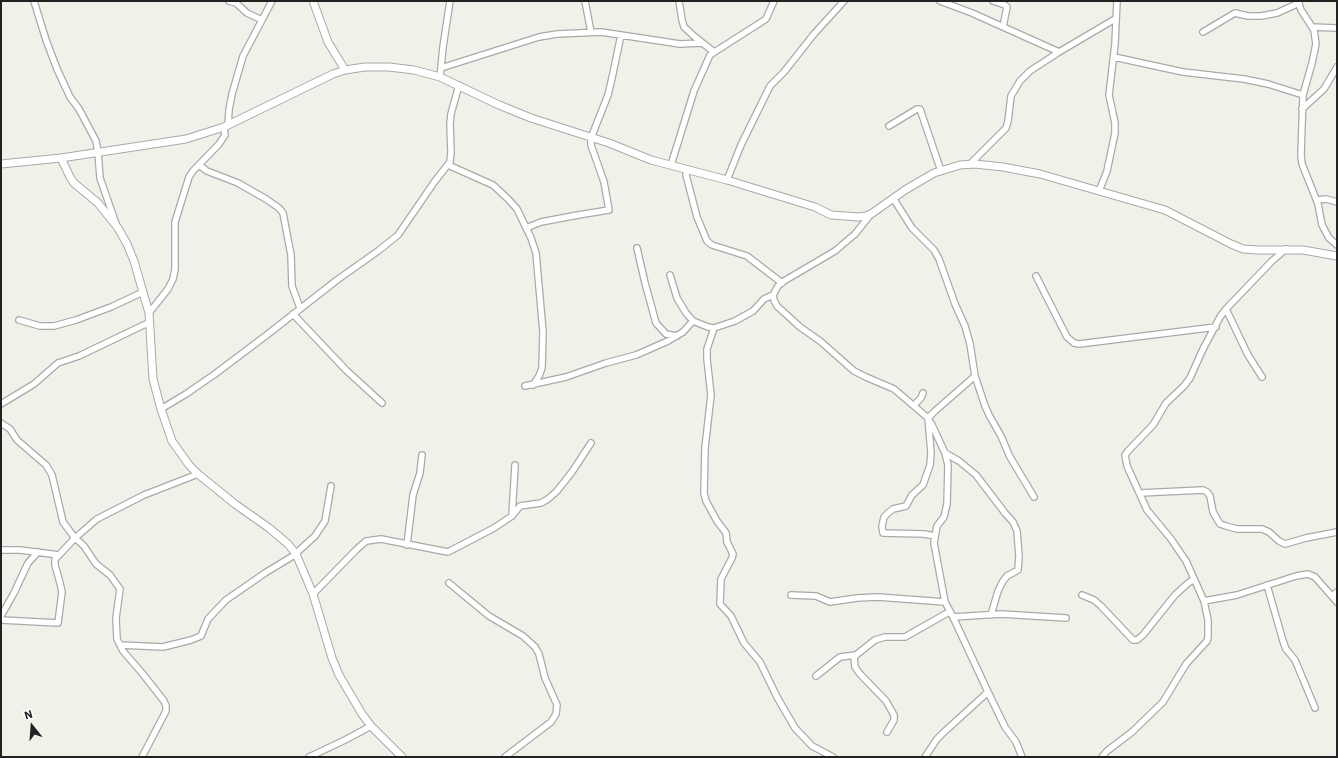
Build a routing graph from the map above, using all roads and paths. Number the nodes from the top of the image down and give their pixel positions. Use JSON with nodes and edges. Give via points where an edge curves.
{"nodes":[{"id":1,"x":34,"y":1,"type":"edge"},
{"id":2,"x":229,"y":1,"type":"edge"},
{"id":3,"x":272,"y":1,"type":"edge"},
{"id":4,"x":313,"y":1,"type":"edge"},
{"id":5,"x":450,"y":1,"type":"edge"},
{"id":6,"x":584,"y":1,"type":"edge"},
{"id":7,"x":680,"y":1,"type":"edge"},
{"id":8,"x":774,"y":1,"type":"edge"},
{"id":9,"x":844,"y":1,"type":"edge"},
{"id":10,"x":940,"y":1,"type":"edge"},
{"id":11,"x":993,"y":1,"type":"edge"},
{"id":12,"x":1117,"y":1,"type":"edge"},
{"id":13,"x":1299,"y":2,"type":"edge"},
{"id":14,"x":1115,"y":19,"type":"junction"},
{"id":15,"x":262,"y":20,"type":"junction"},
{"id":16,"x":1003,"y":27,"type":"junction"},
{"id":17,"x":1312,"y":27,"type":"junction"},
{"id":18,"x":1337,"y":28,"type":"edge"},
{"id":19,"x":591,"y":32,"type":"junction"},
{"id":20,"x":1203,"y":32,"type":"dead end"},
{"id":21,"x":621,"y":35,"type":"junction"},
{"id":22,"x":702,"y":43,"type":"junction"},
{"id":23,"x":714,"y":52,"type":"junction"},
{"id":24,"x":1059,"y":52,"type":"junction"},
{"id":25,"x":1114,"y":57,"type":"junction"},
{"id":26,"x":1337,"y":67,"type":"edge"},
{"id":27,"x":441,"y":68,"type":"junction"},
{"id":28,"x":345,"y":70,"type":"junction"},
{"id":29,"x":440,"y":77,"type":"junction"},
{"id":30,"x":459,"y":85,"type":"junction"},
{"id":31,"x":1303,"y":95,"type":"junction"},
{"id":32,"x":1302,"y":109,"type":"junction"},
{"id":33,"x":226,"y":126,"type":"junction"},
{"id":34,"x":890,"y":126,"type":"dead end"},
{"id":35,"x":591,"y":138,"type":"junction"},
{"id":36,"x":98,"y":152,"type":"junction"},
{"id":37,"x":61,"y":158,"type":"junction"},
{"id":38,"x":1,"y":164,"type":"edge"},
{"id":39,"x":970,"y":164,"type":"junction"},
{"id":40,"x":199,"y":165,"type":"junction"},
{"id":41,"x":448,"y":165,"type":"junction"},
{"id":42,"x":671,"y":165,"type":"junction"},
{"id":43,"x":687,"y":169,"type":"junction"},
{"id":44,"x":942,"y":171,"type":"junction"},
{"id":45,"x":727,"y":180,"type":"junction"},
{"id":46,"x":1100,"y":191,"type":"junction"},
{"id":47,"x":893,"y":198,"type":"junction"},
{"id":48,"x":1317,"y":200,"type":"junction"},
{"id":49,"x":1337,"y":202,"type":"edge"},
{"id":50,"x":871,"y":214,"type":"junction"},
{"id":51,"x":118,"y":228,"type":"junction"},
{"id":52,"x":526,"y":228,"type":"junction"},
{"id":53,"x":1337,"y":246,"type":"edge"},
{"id":54,"x":637,"y":248,"type":"dead end"},
{"id":55,"x":1286,"y":249,"type":"junction"},
{"id":56,"x":1337,"y":256,"type":"edge"},
{"id":57,"x":670,"y":275,"type":"dead end"},
{"id":58,"x":1036,"y":276,"type":"dead end"},
{"id":59,"x":782,"y":283,"type":"junction"},
{"id":60,"x":143,"y":292,"type":"junction"},
{"id":61,"x":773,"y":295,"type":"junction"},
{"id":62,"x":300,"y":308,"type":"junction"},
{"id":63,"x":1226,"y":309,"type":"junction"},
{"id":64,"x":148,"y":313,"type":"junction"},
{"id":65,"x":294,"y":314,"type":"junction"},
{"id":66,"x":20,"y":320,"type":"dead end"},
{"id":67,"x":693,"y":321,"type":"junction"},
{"id":68,"x":150,"y":322,"type":"junction"},
{"id":69,"x":1216,"y":327,"type":"junction"},
{"id":70,"x":714,"y":328,"type":"junction"},
{"id":71,"x":677,"y":336,"type":"junction"},
{"id":72,"x":975,"y":376,"type":"junction"},
{"id":73,"x":1262,"y":377,"type":"dead end"},
{"id":74,"x":533,"y":385,"type":"junction"},
{"id":75,"x":525,"y":386,"type":"dead end"},
{"id":76,"x":923,"y":393,"type":"dead end"},
{"id":77,"x":382,"y":403,"type":"dead end"},
{"id":78,"x":1,"y":404,"type":"edge"},
{"id":79,"x":914,"y":405,"type":"junction"},
{"id":80,"x":161,"y":409,"type":"junction"},
{"id":81,"x":928,"y":418,"type":"junction"},
{"id":82,"x":1,"y":423,"type":"edge"},
{"id":83,"x":591,"y":443,"type":"dead end"},
{"id":84,"x":945,"y":453,"type":"junction"},
{"id":85,"x":422,"y":455,"type":"dead end"},
{"id":86,"x":515,"y":465,"type":"dead end"},
{"id":87,"x":198,"y":474,"type":"junction"},
{"id":88,"x":331,"y":486,"type":"dead end"},
{"id":89,"x":1140,"y":493,"type":"junction"},
{"id":90,"x":1034,"y":497,"type":"dead end"},
{"id":91,"x":512,"y":516,"type":"junction"},
{"id":92,"x":1337,"y":532,"type":"edge"},
{"id":93,"x":935,"y":536,"type":"junction"},
{"id":94,"x":75,"y":538,"type":"junction"},
{"id":95,"x":407,"y":545,"type":"junction"},
{"id":96,"x":1,"y":550,"type":"edge"},
{"id":97,"x":38,"y":552,"type":"junction"},
{"id":98,"x":296,"y":554,"type":"junction"},
{"id":99,"x":59,"y":555,"type":"junction"},
{"id":100,"x":1194,"y":579,"type":"junction"},
{"id":101,"x":449,"y":583,"type":"dead end"},
{"id":102,"x":1268,"y":585,"type":"junction"},
{"id":103,"x":313,"y":594,"type":"junction"},
{"id":104,"x":1335,"y":594,"type":"edge"},
{"id":105,"x":791,"y":595,"type":"dead end"},
{"id":106,"x":1082,"y":595,"type":"dead end"},
{"id":107,"x":1204,"y":601,"type":"junction"},
{"id":108,"x":945,"y":602,"type":"junction"},
{"id":109,"x":1337,"y":602,"type":"edge"},
{"id":110,"x":949,"y":612,"type":"junction"},
{"id":111,"x":990,"y":615,"type":"junction"},
{"id":112,"x":1,"y":616,"type":"edge"},
{"id":113,"x":953,"y":617,"type":"junction"},
{"id":114,"x":1066,"y":618,"type":"dead end"},
{"id":115,"x":1,"y":620,"type":"edge"},
{"id":116,"x":120,"y":645,"type":"junction"},
{"id":117,"x":856,"y":655,"type":"junction"},
{"id":118,"x":816,"y":676,"type":"dead end"},
{"id":119,"x":988,"y":692,"type":"junction"},
{"id":120,"x":1315,"y":708,"type":"dead end"},
{"id":121,"x":371,"y":726,"type":"junction"},
{"id":122,"x":887,"y":732,"type":"dead end"},
{"id":123,"x":142,"y":757,"type":"edge"},
{"id":124,"x":309,"y":757,"type":"edge"},
{"id":125,"x":402,"y":757,"type":"edge"},
{"id":126,"x":505,"y":757,"type":"edge"},
{"id":127,"x":833,"y":757,"type":"edge"},
{"id":128,"x":925,"y":757,"type":"edge"},
{"id":129,"x":1022,"y":757,"type":"edge"},
{"id":130,"x":1102,"y":757,"type":"edge"}],
"edges":[{"from":1,"to":36,"type":"street","via":[[55,64],[70,97],[94,136]]},
{"from":2,"to":15,"type":"street"},
{"from":3,"to":15,"type":"street"},
{"from":4,"to":28,"type":"street","via":[[328,42]]},
{"from":5,"to":27,"type":"street"},
{"from":6,"to":19,"type":"street"},
{"from":7,"to":22,"type":"street","via":[[683,25]]},
{"from":8,"to":23,"type":"street","via":[[766,19]]},
{"from":9,"to":45,"type":"street","via":[[770,86]]},
{"from":10,"to":16,"type":"street"},
{"from":11,"to":16,"type":"street","via":[[1007,7]]},
{"from":12,"to":14,"type":"street"},
{"from":13,"to":17,"type":"street"},
{"from":13,"to":20,"type":"street","via":[[1277,13],[1261,16],[1235,12]]},
{"from":14,"to":24,"type":"street"},
{"from":14,"to":25,"type":"street"},
{"from":15,"to":33,"type":"street","via":[[243,56]]},
{"from":16,"to":24,"type":"street"},
{"from":17,"to":18,"type":"street"},
{"from":17,"to":31,"type":"street","via":[[1316,36],[1315,53]]},
{"from":19,"to":21,"type":"street"},
{"from":19,"to":27,"type":"street","via":[[539,37]]},
{"from":21,"to":22,"type":"street","via":[[680,44]]},
{"from":21,"to":35,"type":"street","via":[[608,95]]},
{"from":22,"to":23,"type":"street"},
{"from":23,"to":42,"type":"street","via":[[694,91]]},
{"from":24,"to":39,"type":"street","via":[[1030,71],[1020,81],[1012,96],[1006,128]]},
{"from":25,"to":31,"type":"street","via":[[1183,72],[1268,84]]},
{"from":25,"to":46,"type":"street","via":[[1109,96],[1115,133]]},
{"from":26,"to":32,"type":"street","via":[[1324,89]]},
{"from":27,"to":29,"type":"street"},
{"from":28,"to":29,"type":"street","via":[[389,67]]},
{"from":28,"to":33,"type":"street"},
{"from":29,"to":30,"type":"street"},
{"from":30,"to":35,"type":"street","via":[[520,114]]},
{"from":30,"to":41,"type":"street","via":[[450,119],[451,158]]},
{"from":31,"to":32,"type":"street"},
{"from":32,"to":48,"type":"street","via":[[1302,164]]},
{"from":33,"to":36,"type":"street","via":[[186,138]]},
{"from":33,"to":40,"type":"street","via":[[225,136]]},
{"from":34,"to":44,"type":"street","via":[[920,109]]},
{"from":35,"to":42,"type":"street"},
{"from":35,"to":52,"type":"street","via":[[591,148],[604,182],[609,210],[541,222]]},
{"from":36,"to":37,"type":"street"},
{"from":36,"to":51,"type":"street","via":[[100,178]]},
{"from":37,"to":38,"type":"street"},
{"from":37,"to":51,"type":"street","via":[[74,183],[98,203]]},
{"from":39,"to":44,"type":"street"},
{"from":39,"to":46,"type":"street","via":[[1040,174]]},
{"from":40,"to":62,"type":"street","via":[[266,199],[283,213],[291,255],[292,286]]},
{"from":40,"to":64,"type":"street","via":[[189,177],[175,222],[173,279]]},
{"from":41,"to":52,"type":"street","via":[[493,185],[517,209]]},
{"from":41,"to":62,"type":"street","via":[[398,235]]},
{"from":42,"to":43,"type":"street"},
{"from":43,"to":45,"type":"street"},
{"from":43,"to":59,"type":"street","via":[[686,175],[697,217],[707,242],[747,256]]},
{"from":44,"to":47,"type":"street","via":[[926,177]]},
{"from":45,"to":50,"type":"street","via":[[831,215],[858,217]]},
{"from":46,"to":55,"type":"street","via":[[1165,210],[1243,249]]},
{"from":47,"to":50,"type":"street"},
{"from":47,"to":72,"type":"street","via":[[912,228],[934,250],[939,259],[965,326]]},
{"from":48,"to":49,"type":"street"},
{"from":48,"to":53,"type":"street","via":[[1322,225]]},
{"from":50,"to":59,"type":"street","via":[[855,234],[835,251]]},
{"from":51,"to":60,"type":"street","via":[[134,261]]},
{"from":52,"to":74,"type":"street","via":[[536,253],[543,332],[542,368]]},
{"from":54,"to":71,"type":"street","via":[[656,323],[666,334]]},
{"from":55,"to":56,"type":"street"},
{"from":55,"to":63,"type":"street"},
{"from":57,"to":67,"type":"street","via":[[682,307]]},
{"from":58,"to":69,"type":"street","via":[[1066,337],[1074,343]]},
{"from":59,"to":61,"type":"street"},
{"from":60,"to":64,"type":"street"},
{"from":60,"to":66,"type":"street","via":[[111,307],[54,326],[40,326]]},
{"from":61,"to":70,"type":"street","via":[[764,299],[748,314]]},
{"from":61,"to":79,"type":"street","via":[[775,303],[800,327],[854,371],[894,389]]},
{"from":62,"to":65,"type":"street"},
{"from":63,"to":69,"type":"street"},
{"from":63,"to":73,"type":"street","via":[[1248,355]]},
{"from":64,"to":68,"type":"street"},
{"from":65,"to":77,"type":"street","via":[[346,370]]},
{"from":65,"to":80,"type":"street","via":[[215,374]]},
{"from":67,"to":70,"type":"street"},
{"from":67,"to":71,"type":"street"},
{"from":68,"to":78,"type":"street","via":[[79,356],[58,363],[34,384]]},
{"from":68,"to":80,"type":"street","via":[[151,367]]},
{"from":69,"to":89,"type":"street","via":[[1190,378],[1166,403],[1153,425],[1125,455],[1127,466]]},
{"from":70,"to":127,"type":"street","via":[[707,349],[711,399],[705,448],[704,493],[706,501],[726,533],[733,554],[721,579],[720,604],[731,616],[744,643],[760,662],[795,728],[812,746]]},
{"from":71,"to":74,"type":"street","via":[[636,356]]},
{"from":72,"to":81,"type":"street"},
{"from":72,"to":90,"type":"street","via":[[989,415]]},
{"from":74,"to":75,"type":"street"},
{"from":76,"to":79,"type":"street"},
{"from":79,"to":81,"type":"street"},
{"from":80,"to":87,"type":"street","via":[[172,441]]},
{"from":81,"to":84,"type":"street"},
{"from":81,"to":93,"type":"street","via":[[931,453],[923,485],[912,495],[906,506],[893,509],[884,517],[882,526],[883,532]]},
{"from":82,"to":94,"type":"street","via":[[10,429],[17,440],[50,472],[63,522]]},
{"from":83,"to":91,"type":"street","via":[[557,491],[541,503],[520,506]]},
{"from":84,"to":93,"type":"street","via":[[948,465],[947,504]]},
{"from":84,"to":111,"type":"street","via":[[976,475],[1013,522],[1017,531],[1018,570],[1003,580]]},
{"from":85,"to":95,"type":"street"},
{"from":86,"to":91,"type":"street"},
{"from":87,"to":94,"type":"street","via":[[132,501],[97,519]]},
{"from":87,"to":98,"type":"street","via":[[269,528]]},
{"from":88,"to":98,"type":"street","via":[[325,521]]},
{"from":89,"to":92,"type":"street","via":[[1203,490],[1210,496],[1213,512],[1220,524],[1237,529],[1262,529],[1285,544]]},
{"from":89,"to":100,"type":"street","via":[[1147,510],[1186,561]]},
{"from":91,"to":95,"type":"street","via":[[448,552]]},
{"from":93,"to":108,"type":"street"},
{"from":94,"to":99,"type":"street"},
{"from":94,"to":116,"type":"street","via":[[120,589],[115,628]]},
{"from":95,"to":103,"type":"street","via":[[381,539],[366,541]]},
{"from":96,"to":97,"type":"street"},
{"from":97,"to":99,"type":"street"},
{"from":97,"to":112,"type":"street","via":[[28,563]]},
{"from":98,"to":103,"type":"street"},
{"from":98,"to":116,"type":"street","via":[[226,600],[208,619],[201,636],[163,647]]},
{"from":99,"to":115,"type":"street","via":[[55,562],[62,592],[58,623]]},
{"from":100,"to":106,"type":"street","via":[[1175,595],[1137,640],[1133,640],[1102,606]]},
{"from":100,"to":107,"type":"street"},
{"from":101,"to":126,"type":"street","via":[[489,616],[523,636],[535,647],[557,704],[556,714],[551,722]]},
{"from":102,"to":104,"type":"street","via":[[1308,574]]},
{"from":102,"to":107,"type":"street","via":[[1237,595]]},
{"from":102,"to":120,"type":"street","via":[[1286,650],[1295,660]]},
{"from":103,"to":121,"type":"street","via":[[335,666]]},
{"from":104,"to":109,"type":"street"},
{"from":105,"to":108,"type":"street","via":[[816,596],[830,602],[878,597]]},
{"from":107,"to":130,"type":"street","via":[[1209,631],[1207,641],[1186,664],[1158,706]]},
{"from":108,"to":110,"type":"street"},
{"from":110,"to":113,"type":"street"},
{"from":110,"to":117,"type":"street","via":[[905,637],[878,638]]},
{"from":111,"to":113,"type":"street"},
{"from":111,"to":114,"type":"street","via":[[1023,614]]},
{"from":113,"to":119,"type":"street"},
{"from":116,"to":123,"type":"street","via":[[166,706],[166,711]]},
{"from":117,"to":118,"type":"street","via":[[840,657]]},
{"from":117,"to":122,"type":"street","via":[[855,667],[886,701],[894,715]]},
{"from":119,"to":128,"type":"street","via":[[947,728]]},
{"from":119,"to":129,"type":"street"},
{"from":121,"to":124,"type":"street"},
{"from":121,"to":125,"type":"street"}]}
